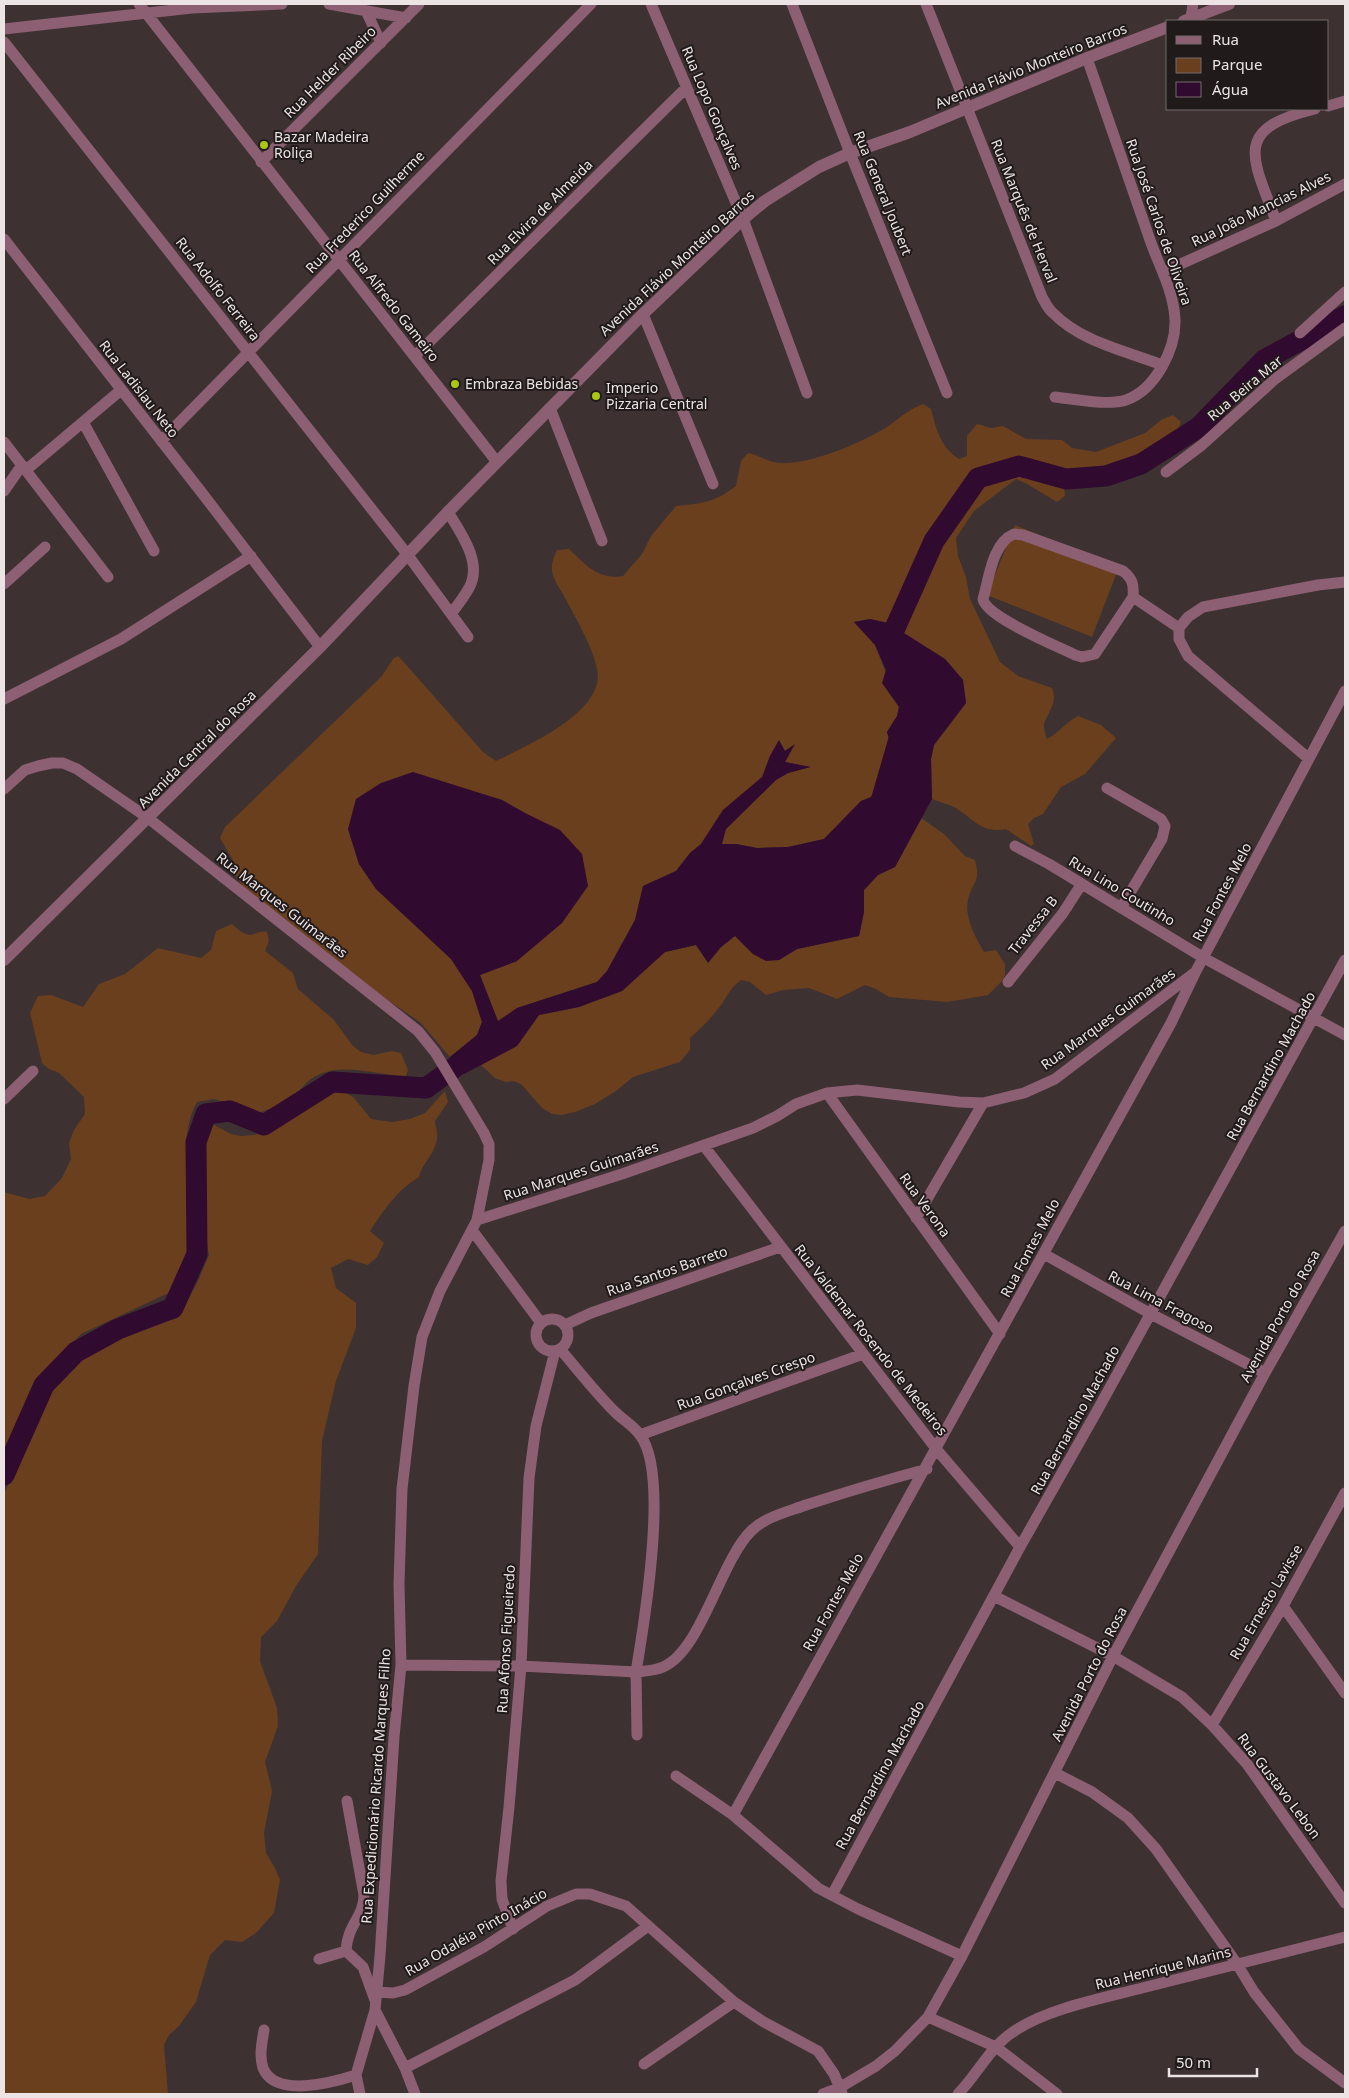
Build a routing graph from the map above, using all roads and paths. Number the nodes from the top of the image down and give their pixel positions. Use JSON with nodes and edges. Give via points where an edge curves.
{"nodes":[{"id":1,"x":139,"y":4,"type":"edge"},
{"id":2,"x":282,"y":4,"type":"edge"},
{"id":3,"x":329,"y":4,"type":"edge"},
{"id":4,"x":419,"y":4,"type":"edge"},
{"id":5,"x":591,"y":4,"type":"edge"},
{"id":6,"x":651,"y":4,"type":"edge"},
{"id":7,"x":792,"y":4,"type":"edge"},
{"id":8,"x":926,"y":4,"type":"edge"},
{"id":9,"x":1193,"y":4,"type":"edge"},
{"id":10,"x":1229,"y":4,"type":"edge"},
{"id":11,"x":366,"y":11,"type":"junction"},
{"id":12,"x":146,"y":13,"type":"junction"},
{"id":13,"x":406,"y":18,"type":"junction"},
{"id":14,"x":1188,"y":20,"type":"edge"},
{"id":15,"x":1166,"y":28,"type":"edge"},
{"id":16,"x":4,"y":29,"type":"edge"},
{"id":17,"x":4,"y":42,"type":"edge"},
{"id":18,"x":380,"y":43,"type":"junction"},
{"id":19,"x":1087,"y":58,"type":"junction"},
{"id":20,"x":686,"y":88,"type":"junction"},
{"id":21,"x":1345,"y":101,"type":"edge"},
{"id":22,"x":1329,"y":106,"type":"edge"},
{"id":23,"x":967,"y":109,"type":"junction"},
{"id":24,"x":1311,"y":110,"type":"edge"},
{"id":25,"x":850,"y":153,"type":"junction"},
{"id":26,"x":261,"y":162,"type":"junction"},
{"id":27,"x":1345,"y":184,"type":"edge"},
{"id":28,"x":744,"y":219,"type":"junction"},
{"id":29,"x":1276,"y":221,"type":"junction"},
{"id":30,"x":4,"y":239,"type":"edge"},
{"id":31,"x":339,"y":260,"type":"junction"},
{"id":32,"x":1163,"y":272,"type":"junction"},
{"id":33,"x":1345,"y":292,"type":"edge"},
{"id":34,"x":643,"y":314,"type":"junction"},
{"id":35,"x":1345,"y":328,"type":"edge"},
{"id":36,"x":1300,"y":333,"type":"dead end"},
{"id":37,"x":249,"y":352,"type":"junction"},
{"id":38,"x":415,"y":356,"type":"junction"},
{"id":39,"x":1162,"y":365,"type":"junction"},
{"id":40,"x":120,"y":390,"type":"junction"},
{"id":41,"x":807,"y":392,"type":"dead end"},
{"id":42,"x":947,"y":393,"type":"dead end"},
{"id":43,"x":1055,"y":397,"type":"dead end"},
{"id":44,"x":550,"y":408,"type":"junction"},
{"id":45,"x":83,"y":422,"type":"junction"},
{"id":46,"x":161,"y":441,"type":"junction"},
{"id":47,"x":4,"y":442,"type":"edge"},
{"id":48,"x":497,"y":462,"type":"junction"},
{"id":49,"x":24,"y":467,"type":"junction"},
{"id":50,"x":1166,"y":472,"type":"dead end"},
{"id":51,"x":712,"y":484,"type":"dead end"},
{"id":52,"x":4,"y":492,"type":"edge"},
{"id":53,"x":448,"y":512,"type":"junction"},
{"id":54,"x":602,"y":541,"type":"dead end"},
{"id":55,"x":45,"y":547,"type":"dead end"},
{"id":56,"x":154,"y":551,"type":"dead end"},
{"id":57,"x":407,"y":554,"type":"junction"},
{"id":58,"x":251,"y":556,"type":"junction"},
{"id":59,"x":108,"y":577,"type":"dead end"},
{"id":60,"x":1345,"y":582,"type":"edge"},
{"id":61,"x":4,"y":584,"type":"edge"},
{"id":62,"x":1133,"y":597,"type":"junction"},
{"id":63,"x":451,"y":614,"type":"junction"},
{"id":64,"x":1179,"y":628,"type":"junction"},
{"id":65,"x":468,"y":637,"type":"dead end"},
{"id":66,"x":320,"y":648,"type":"junction"},
{"id":67,"x":1345,"y":691,"type":"edge"},
{"id":68,"x":4,"y":699,"type":"edge"},
{"id":69,"x":1308,"y":758,"type":"junction"},
{"id":70,"x":4,"y":788,"type":"edge"},
{"id":71,"x":1107,"y":788,"type":"dead end"},
{"id":72,"x":148,"y":818,"type":"junction"},
{"id":73,"x":1014,"y":846,"type":"dead end"},
{"id":74,"x":1081,"y":885,"type":"junction"},
{"id":75,"x":1121,"y":908,"type":"junction"},
{"id":76,"x":1204,"y":958,"type":"junction"},
{"id":77,"x":4,"y":960,"type":"edge"},
{"id":78,"x":1345,"y":960,"type":"edge"},
{"id":79,"x":1195,"y":973,"type":"junction"},
{"id":80,"x":1008,"y":982,"type":"dead end"},
{"id":81,"x":1314,"y":1018,"type":"junction"},
{"id":82,"x":1345,"y":1035,"type":"edge"},
{"id":83,"x":33,"y":1071,"type":"dead end"},
{"id":84,"x":827,"y":1093,"type":"junction"},
{"id":85,"x":4,"y":1099,"type":"edge"},
{"id":86,"x":983,"y":1103,"type":"junction"},
{"id":87,"x":704,"y":1146,"type":"junction"},
{"id":88,"x":916,"y":1218,"type":"junction"},
{"id":89,"x":475,"y":1225,"type":"junction"},
{"id":90,"x":1345,"y":1231,"type":"edge"},
{"id":91,"x":780,"y":1247,"type":"junction"},
{"id":92,"x":1044,"y":1254,"type":"junction"},
{"id":93,"x":1151,"y":1314,"type":"junction"},
{"id":94,"x":541,"y":1323,"type":"junction"},
{"id":95,"x":565,"y":1325,"type":"junction"},
{"id":96,"x":1000,"y":1334,"type":"junction"},
{"id":97,"x":557,"y":1350,"type":"junction"},
{"id":98,"x":863,"y":1354,"type":"junction"},
{"id":99,"x":1265,"y":1374,"type":"junction"},
{"id":100,"x":640,"y":1435,"type":"junction"},
{"id":101,"x":937,"y":1450,"type":"junction"},
{"id":102,"x":926,"y":1469,"type":"junction"},
{"id":103,"x":1345,"y":1493,"type":"edge"},
{"id":104,"x":1020,"y":1547,"type":"junction"},
{"id":105,"x":994,"y":1596,"type":"junction"},
{"id":106,"x":1283,"y":1606,"type":"junction"},
{"id":107,"x":1113,"y":1656,"type":"junction"},
{"id":108,"x":401,"y":1665,"type":"junction"},
{"id":109,"x":521,"y":1666,"type":"junction"},
{"id":110,"x":636,"y":1672,"type":"junction"},
{"id":111,"x":1345,"y":1693,"type":"edge"},
{"id":112,"x":1212,"y":1725,"type":"junction"},
{"id":113,"x":637,"y":1735,"type":"dead end"},
{"id":114,"x":1055,"y":1773,"type":"junction"},
{"id":115,"x":676,"y":1776,"type":"dead end"},
{"id":116,"x":347,"y":1801,"type":"dead end"},
{"id":117,"x":733,"y":1815,"type":"junction"},
{"id":118,"x":832,"y":1895,"type":"junction"},
{"id":119,"x":1345,"y":1903,"type":"edge"},
{"id":120,"x":648,"y":1926,"type":"junction"},
{"id":121,"x":512,"y":1929,"type":"junction"},
{"id":122,"x":1345,"y":1937,"type":"edge"},
{"id":123,"x":346,"y":1951,"type":"junction"},
{"id":124,"x":962,"y":1956,"type":"junction"},
{"id":125,"x":319,"y":1959,"type":"dead end"},
{"id":126,"x":1237,"y":1964,"type":"junction"},
{"id":127,"x":376,"y":2001,"type":"junction"},
{"id":128,"x":734,"y":2002,"type":"junction"},
{"id":129,"x":928,"y":2017,"type":"junction"},
{"id":130,"x":264,"y":2030,"type":"dead end"},
{"id":131,"x":996,"y":2047,"type":"junction"},
{"id":132,"x":644,"y":2064,"type":"dead end"},
{"id":133,"x":405,"y":2068,"type":"junction"},
{"id":134,"x":356,"y":2075,"type":"junction"},
{"id":135,"x":1345,"y":2083,"type":"edge"},
{"id":136,"x":841,"y":2091,"type":"edge"},
{"id":137,"x":1049,"y":2092,"type":"edge"},
{"id":138,"x":360,"y":2094,"type":"edge"},
{"id":139,"x":415,"y":2094,"type":"edge"},
{"id":140,"x":823,"y":2094,"type":"edge"},
{"id":141,"x":958,"y":2094,"type":"edge"}],
"edges":[{"from":1,"to":12,"type":"street","name":"Rua Alfredo Gameiro"},
{"from":2,"to":12,"type":"street"},
{"from":3,"to":11,"type":"street"},
{"from":4,"to":13,"type":"street","name":"Rua Helder Ribeiro"},
{"from":5,"to":31,"type":"street","name":"Rua Frederico Guilherme"},
{"from":6,"to":20,"type":"street","name":"Rua Lopo Gonçalves"},
{"from":7,"to":25,"type":"street","name":"Rua General Joubert"},
{"from":8,"to":23,"type":"street","name":"Rua Marquês de Herval"},
{"from":9,"to":14,"type":"street"},
{"from":10,"to":14,"type":"street"},
{"from":11,"to":13,"type":"street"},
{"from":11,"to":18,"type":"street"},
{"from":12,"to":16,"type":"street"},
{"from":12,"to":26,"type":"street","name":"Rua Alfredo Gameiro"},
{"from":13,"to":18,"type":"street","name":"Rua Helder Ribeiro"},
{"from":15,"to":19,"type":"street","name":"Avenida Flávio Monteiro Barros"},
{"from":17,"to":37,"type":"street","name":"Rua Adolfo Ferreira"},
{"from":18,"to":26,"type":"street","name":"Rua Helder Ribeiro"},
{"from":19,"to":23,"type":"street","name":"Avenida Flávio Monteiro Barros"},
{"from":19,"to":32,"type":"street","name":"Rua José Carlos de Oliveira"},
{"from":20,"to":28,"type":"street","name":"Rua Lopo Gonçalves"},
{"from":20,"to":38,"type":"street","name":"Rua Elvira de Almeida"},
{"from":21,"to":22,"type":"street"},
{"from":23,"to":25,"type":"street","name":"Avenida Flávio Monteiro Barros"},
{"from":23,"to":39,"type":"street","name":"Rua Marquês de Herval","via":[[1042,297],[1052,312],[1085,336]]},
{"from":24,"to":29,"type":"street","via":[[1296,113],[1266,128],[1257,137],[1254,151],[1257,169]]},
{"from":25,"to":28,"type":"street","name":"Avenida Flávio Monteiro Barros","via":[[789,185]]},
{"from":25,"to":42,"type":"street","name":"Rua General Joubert"},
{"from":26,"to":31,"type":"street","name":"Rua Alfredo Gameiro"},
{"from":27,"to":29,"type":"street","name":"Rua João Mancias Alves"},
{"from":28,"to":34,"type":"street","name":"Avenida Flávio Monteiro Barros"},
{"from":28,"to":41,"type":"street","name":"Rua Lopo Gonçalves"},
{"from":29,"to":32,"type":"street","name":"Rua João Mancias Alves"},
{"from":30,"to":40,"type":"street","name":"Rua Ladislau Neto"},
{"from":31,"to":37,"type":"street","name":"Rua Frederico Guilherme"},
{"from":31,"to":38,"type":"street","name":"Rua Alfredo Gameiro"},
{"from":32,"to":39,"type":"street","name":"Rua José Carlos de Oliveira","via":[[1175,321],[1172,343]]},
{"from":33,"to":36,"type":"street"},
{"from":34,"to":44,"type":"street","name":"Avenida Flávio Monteiro Barros"},
{"from":34,"to":51,"type":"street"},
{"from":35,"to":50,"type":"street","name":"Rua Beira Mar","via":[[1275,379],[1202,446]]},
{"from":37,"to":46,"type":"street","name":"Rua Frederico Guilherme"},
{"from":37,"to":57,"type":"street","name":"Rua Adolfo Ferreira"},
{"from":38,"to":48,"type":"street","name":"Rua Alfredo Gameiro"},
{"from":39,"to":43,"type":"street","name":"Rua José Carlos de Oliveira","via":[[1153,380],[1127,400],[1114,402]]},
{"from":40,"to":45,"type":"street"},
{"from":40,"to":46,"type":"street","name":"Rua Ladislau Neto"},
{"from":44,"to":48,"type":"street","name":"Avenida Flávio Monteiro Barros"},
{"from":44,"to":54,"type":"street"},
{"from":45,"to":49,"type":"street"},
{"from":45,"to":56,"type":"street"},
{"from":46,"to":58,"type":"street","name":"Rua Ladislau Neto"},
{"from":47,"to":49,"type":"street"},
{"from":48,"to":53,"type":"street","name":"Avenida Flávio Monteiro Barros"},
{"from":49,"to":52,"type":"street"},
{"from":49,"to":59,"type":"street"},
{"from":53,"to":57,"type":"street","name":"Avenida Flávio Monteiro Barros"},
{"from":53,"to":63,"type":"street","via":[[466,541],[474,564],[470,586]]},
{"from":55,"to":61,"type":"street"},
{"from":57,"to":63,"type":"street","name":"Rua Adolfo Ferreira"},
{"from":57,"to":66,"type":"street","name":"Avenida Central do Rosa"},
{"from":58,"to":66,"type":"street","name":"Rua Ladislau Neto"},
{"from":58,"to":68,"type":"street","via":[[120,639]]},
{"from":60,"to":64,"type":"street","via":[[1203,608],[1188,617]]},
{"from":62,"to":62,"type":"street","via":[[1095,654],[1082,657],[996,616],[983,599],[995,555],[1006,539],[1014,534],[1123,571],[1132,580]]},
{"from":62,"to":64,"type":"street"},
{"from":63,"to":65,"type":"street","name":"Rua Adolfo Ferreira"},
{"from":64,"to":69,"type":"street","via":[[1179,639],[1188,656]]},
{"from":66,"to":72,"type":"street","name":"Avenida Central do Rosa"},
{"from":67,"to":69,"type":"street","name":"Rua Fontes Melo"},
{"from":69,"to":76,"type":"street","name":"Rua Fontes Melo"},
{"from":70,"to":72,"type":"street","via":[[25,770],[63,763],[77,769]]},
{"from":71,"to":75,"type":"street","via":[[1160,819],[1165,826],[1162,839]]},
{"from":72,"to":77,"type":"street","name":"Avenida Central do Rosa"},
{"from":72,"to":89,"type":"street","name":"Rua Marques Guimarães","via":[[418,1031],[430,1044],[488,1144],[489,1160]]},
{"from":73,"to":74,"type":"street","name":"Rua Lino Coutinho"},
{"from":74,"to":75,"type":"street","name":"Rua Lino Coutinho"},
{"from":74,"to":80,"type":"street","name":"Travessa B"},
{"from":75,"to":76,"type":"street","name":"Rua Lino Coutinho"},
{"from":76,"to":79,"type":"street","name":"Rua Fontes Melo"},
{"from":76,"to":81,"type":"street","name":"Rua Lino Coutinho"},
{"from":78,"to":81,"type":"street","name":"Rua Bernardino Machado"},
{"from":79,"to":86,"type":"street","name":"Rua Marques Guimarães","via":[[1055,1079],[1024,1093]]},
{"from":79,"to":92,"type":"street","name":"Rua Fontes Melo","via":[[1171,1023]]},
{"from":81,"to":82,"type":"street","name":"Rua Lino Coutinho"},
{"from":81,"to":93,"type":"street","name":"Rua Bernardino Machado"},
{"from":83,"to":85,"type":"street"},
{"from":84,"to":86,"type":"street","name":"Rua Marques Guimarães","via":[[857,1090]]},
{"from":84,"to":87,"type":"street","name":"Rua Marques Guimarães","via":[[796,1104],[753,1128]]},
{"from":84,"to":88,"type":"street","name":"Rua Verona"},
{"from":86,"to":88,"type":"street"},
{"from":87,"to":89,"type":"street","name":"Rua Marques Guimarães"},
{"from":87,"to":91,"type":"street","name":"Rua Valdemar Rosendo de Medeiros"},
{"from":88,"to":96,"type":"street","name":"Rua Verona"},
{"from":89,"to":94,"type":"street"},
{"from":89,"to":108,"type":"street","name":"Rua Expedicionário Ricardo Marques Filho","via":[[440,1291],[422,1337],[402,1489]]},
{"from":90,"to":99,"type":"street","name":"Avenida Porto do Rosa"},
{"from":91,"to":95,"type":"street","name":"Rua Santos Barreto"},
{"from":91,"to":98,"type":"street","name":"Rua Valdemar Rosendo de Medeiros"},
{"from":92,"to":93,"type":"street","name":"Rua Lima Fragoso"},
{"from":92,"to":96,"type":"street","name":"Rua Fontes Melo"},
{"from":93,"to":99,"type":"street","name":"Rua Lima Fragoso"},
{"from":93,"to":104,"type":"street","name":"Rua Bernardino Machado"},
{"from":94,"to":95,"type":"street","via":[[553,1318]]},
{"from":94,"to":97,"type":"street","via":[[536,1338],[540,1345],[547,1350]]},
{"from":95,"to":97,"type":"street","via":[[568,1338],[565,1345]]},
{"from":96,"to":101,"type":"street","name":"Rua Fontes Melo"},
{"from":97,"to":100,"type":"street"},
{"from":97,"to":109,"type":"street","name":"Rua Afonso Figueiredo","via":[[536,1426],[529,1478]]},
{"from":98,"to":100,"type":"street","name":"Rua Gonçalves Crespo"},
{"from":98,"to":101,"type":"street","name":"Rua Valdemar Rosendo de Medeiros"},
{"from":99,"to":107,"type":"street","name":"Avenida Porto do Rosa"},
{"from":100,"to":110,"type":"street","via":[[650,1463],[654,1517]]},
{"from":101,"to":102,"type":"street","name":"Rua Fontes Melo"},
{"from":101,"to":104,"type":"street","name":"Rua Valdemar Rosendo de Medeiros"},
{"from":102,"to":110,"type":"street","via":[[814,1502],[774,1516],[757,1526],[732,1557],[701,1620],[679,1655],[664,1667]]},
{"from":102,"to":117,"type":"street","name":"Rua Fontes Melo"},
{"from":103,"to":106,"type":"street","name":"Rua Ernesto Lavisse"},
{"from":104,"to":105,"type":"street","name":"Rua Bernardino Machado"},
{"from":105,"to":107,"type":"street","name":"Rua Gustavo Lebon"},
{"from":105,"to":118,"type":"street","name":"Rua Bernardino Machado"},
{"from":106,"to":111,"type":"street"},
{"from":106,"to":112,"type":"street","name":"Rua Ernesto Lavisse"},
{"from":107,"to":112,"type":"street","name":"Rua Gustavo Lebon","via":[[1182,1697]]},
{"from":107,"to":114,"type":"street","name":"Avenida Porto do Rosa"},
{"from":108,"to":109,"type":"street"},
{"from":108,"to":127,"type":"street","name":"Rua Expedicionário Ricardo Marques Filho"},
{"from":109,"to":110,"type":"street"},
{"from":109,"to":121,"type":"street","name":"Rua Afonso Figueiredo","via":[[501,1880],[502,1898]]},
{"from":110,"to":113,"type":"street"},
{"from":112,"to":119,"type":"street","name":"Rua Gustavo Lebon","via":[[1247,1764]]},
{"from":114,"to":124,"type":"street","name":"Avenida Porto do Rosa"},
{"from":114,"to":126,"type":"street","via":[[1092,1792],[1128,1818],[1156,1849]]},
{"from":115,"to":117,"type":"street"},
{"from":116,"to":123,"type":"street","via":[[364,1905],[346,1938]]},
{"from":117,"to":118,"type":"street","via":[[818,1888]]},
{"from":118,"to":124,"type":"street"},
{"from":120,"to":121,"type":"street","name":"Rua Odaléia Pinto Inácio","via":[[626,1906],[590,1894],[576,1894],[548,1906]]},
{"from":120,"to":128,"type":"street","name":"Rua Odaléia Pinto Inácio"},
{"from":120,"to":133,"type":"street","via":[[575,1980]]},
{"from":121,"to":127,"type":"street","name":"Rua Odaléia Pinto Inácio","via":[[405,1990]]},
{"from":122,"to":126,"type":"street","name":"Rua Henrique Marins"},
{"from":123,"to":125,"type":"street"},
{"from":123,"to":127,"type":"street","via":[[363,1967]]},
{"from":124,"to":129,"type":"street","name":"Avenida Porto do Rosa"},
{"from":126,"to":131,"type":"street","name":"Rua Henrique Marins","via":[[1050,2014],[1024,2024]]},
{"from":126,"to":135,"type":"street","via":[[1258,1998],[1298,2050]]},
{"from":127,"to":133,"type":"street"},
{"from":127,"to":134,"type":"street","name":"Rua Expedicionário Ricardo Marques Filho"},
{"from":128,"to":132,"type":"street"},
{"from":128,"to":136,"type":"street","name":"Rua Odaléia Pinto Inácio","via":[[818,2051]]},
{"from":129,"to":131,"type":"street"},
{"from":129,"to":136,"type":"street","name":"Avenida Porto do Rosa","via":[[895,2051]]},
{"from":130,"to":134,"type":"street","via":[[263,2067],[270,2080],[280,2087],[296,2089]]},
{"from":131,"to":137,"type":"street"},
{"from":131,"to":141,"type":"street","name":"Rua Henrique Marins"},
{"from":133,"to":139,"type":"street"},
{"from":134,"to":138,"type":"street","name":"Rua Expedicionário Ricardo Marques Filho"},
{"from":136,"to":140,"type":"street","name":"Avenida Porto do Rosa"}]}
